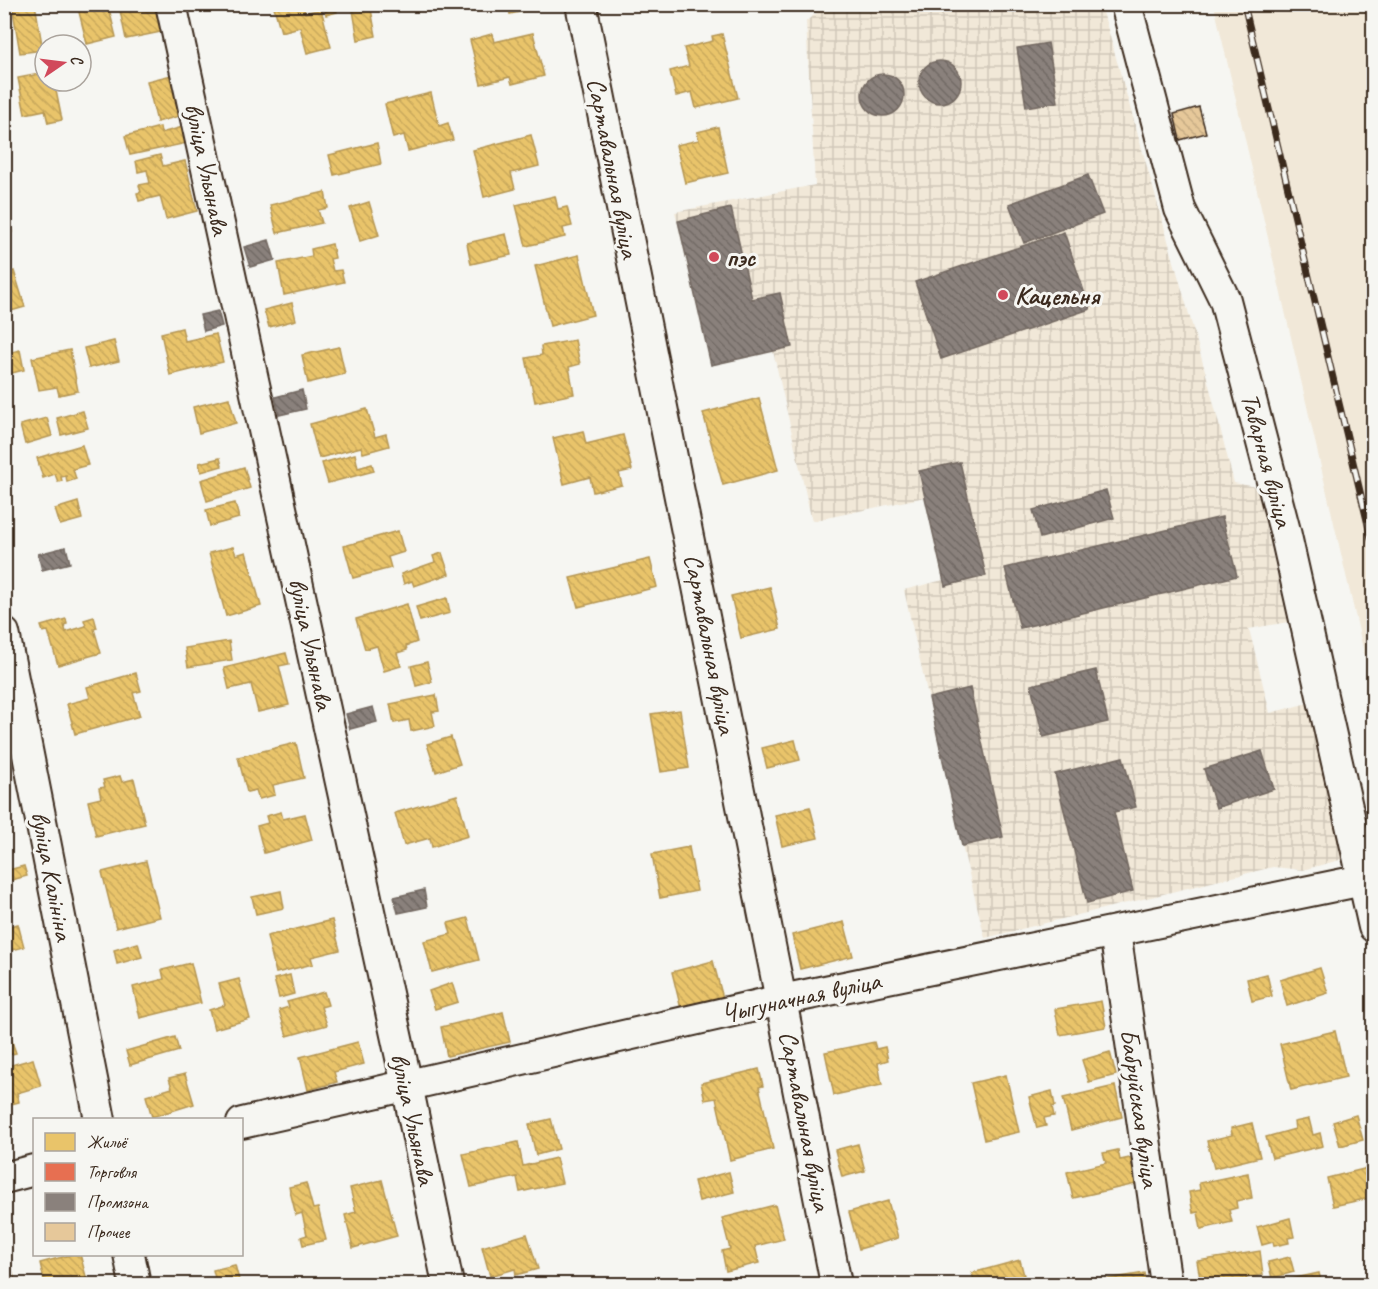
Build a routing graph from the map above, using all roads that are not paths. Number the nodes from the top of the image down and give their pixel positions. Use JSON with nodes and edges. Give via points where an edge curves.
{"nodes":[{"id":1,"x":171,"y":4,"type":"edge"},
{"id":2,"x":580,"y":4,"type":"edge"},
{"id":3,"x":1126,"y":4,"type":"edge"},
{"id":4,"x":4,"y":633,"type":"edge"},
{"id":5,"x":1363,"y":880,"type":"junction"},
{"id":6,"x":1374,"y":927,"type":"edge"},
{"id":7,"x":1115,"y":932,"type":"junction"},
{"id":8,"x":781,"y":1000,"type":"junction"},
{"id":9,"x":407,"y":1085,"type":"junction"},
{"id":10,"x":100,"y":1118,"type":"edge"},
{"id":11,"x":243,"y":1123,"type":"edge"},
{"id":12,"x":33,"y":1170,"type":"edge"},
{"id":13,"x":4,"y":1178,"type":"edge"},
{"id":14,"x":129,"y":1256,"type":"edge"},
{"id":15,"x":135,"y":1284,"type":"edge"},
{"id":16,"x":448,"y":1284,"type":"edge"},
{"id":17,"x":836,"y":1284,"type":"edge"},
{"id":18,"x":1166,"y":1284,"type":"edge"}],
"edges":[{"from":1,"to":9,"type":"street","name":"вуліца Ульянава"},
{"from":2,"to":8,"type":"street","name":"Сартавальная вуліца"},
{"from":3,"to":5,"type":"street","name":"Таварная вуліца","via":[[1180,209],[1225,300],[1285,531]]},
{"from":4,"to":10,"type":"street","name":"вуліца Калініна"},
{"from":5,"to":6,"type":"street","name":"Таварная вуліца"},
{"from":5,"to":7,"type":"street","name":"Чыгуначная вуліца"},
{"from":7,"to":8,"type":"street","name":"Чыгуначная вуліца"},
{"from":7,"to":18,"type":"street","name":"Бабруйская вуліца"},
{"from":8,"to":9,"type":"street","name":"Чыгуначная вуліца"},
{"from":8,"to":17,"type":"street","name":"Сартавальная вуліца"},
{"from":9,"to":11,"type":"street","name":"Чыгуначная вуліца"},
{"from":9,"to":16,"type":"street","name":"вуліца Ульянава"},
{"from":12,"to":13,"type":"street"},
{"from":14,"to":15,"type":"street"}]}
